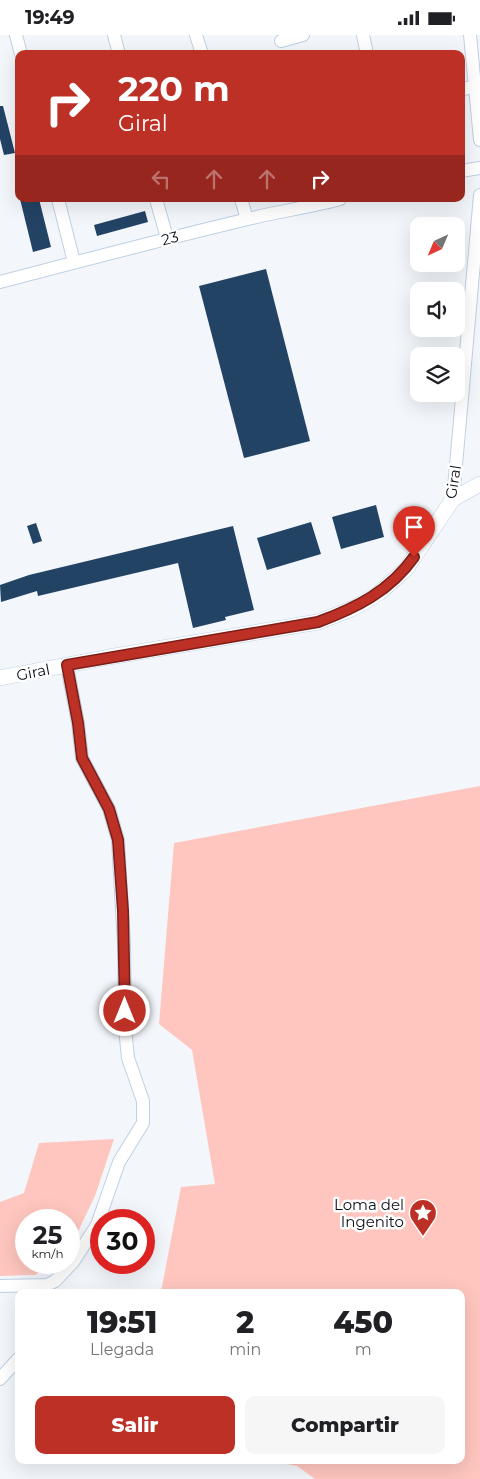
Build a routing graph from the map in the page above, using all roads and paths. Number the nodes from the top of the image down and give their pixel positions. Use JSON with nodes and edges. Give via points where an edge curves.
{"nodes":[{"id":1,"x":16,"y":35,"type":"edge"},
{"id":2,"x":114,"y":35,"type":"edge"},
{"id":3,"x":196,"y":35,"type":"edge"},
{"id":4,"x":303,"y":35,"type":"edge"},
{"id":5,"x":363,"y":35,"type":"edge"},
{"id":6,"x":470,"y":35,"type":"edge"},
{"id":7,"x":280,"y":38,"type":"edge"},
{"id":8,"x":20,"y":50,"type":"edge"},
{"id":9,"x":117,"y":50,"type":"edge"},
{"id":10,"x":201,"y":50,"type":"edge"},
{"id":11,"x":367,"y":50,"type":"edge"},
{"id":12,"x":474,"y":86,"type":"junction"},
{"id":13,"x":465,"y":89,"type":"edge"},
{"id":14,"x":480,"y":140,"type":"edge"},
{"id":15,"x":480,"y":168,"type":"edge"},
{"id":16,"x":465,"y":170,"type":"edge"},
{"id":17,"x":480,"y":195,"type":"edge"},
{"id":18,"x":59,"y":202,"type":"edge"},
{"id":19,"x":157,"y":202,"type":"edge"},
{"id":20,"x":242,"y":202,"type":"edge"},
{"id":21,"x":330,"y":202,"type":"edge"},
{"id":22,"x":247,"y":219,"type":"junction"},
{"id":23,"x":167,"y":238,"type":"junction"},
{"id":24,"x":478,"y":239,"type":"edge"},
{"id":25,"x":74,"y":262,"type":"junction"},
{"id":26,"x":0,"y":282,"type":"edge"},
{"id":27,"x":480,"y":484,"type":"edge"},
{"id":28,"x":453,"y":499,"type":"junction"},
{"id":29,"x":67,"y":665,"type":"junction"},
{"id":30,"x":0,"y":678,"type":"edge"},
{"id":31,"x":0,"y":1286,"type":"edge"},
{"id":32,"x":46,"y":1289,"type":"edge"},
{"id":33,"x":15,"y":1363,"type":"edge"},
{"id":34,"x":0,"y":1379,"type":"edge"}],
"edges":[{"from":1,"to":8,"type":"street"},
{"from":2,"to":9,"type":"street"},
{"from":3,"to":10,"type":"street"},
{"from":4,"to":7,"type":"street"},
{"from":5,"to":11,"type":"street"},
{"from":6,"to":12,"type":"street"},
{"from":12,"to":13,"type":"street"},
{"from":12,"to":14,"type":"street"},
{"from":15,"to":16,"type":"street"},
{"from":17,"to":24,"type":"street","name":"Giral"},
{"from":18,"to":25,"type":"street"},
{"from":19,"to":23,"type":"street"},
{"from":20,"to":22,"type":"street"},
{"from":21,"to":22,"type":"street","name":"23"},
{"from":22,"to":23,"type":"street","name":"23"},
{"from":23,"to":25,"type":"street","name":"23"},
{"from":24,"to":28,"type":"street","name":"Giral"},
{"from":25,"to":26,"type":"street","name":"23"},
{"from":27,"to":28,"type":"street"},
{"from":28,"to":29,"type":"street","name":"Giral","via":[[406,569],[379,593],[354,609],[318,622]]},
{"from":29,"to":30,"type":"street","name":"Giral"},
{"from":29,"to":32,"type":"street","via":[[82,758],[109,809],[118,840],[125,1028],[128,1058],[143,1101],[143,1123],[119,1162],[97,1225],[73,1262]]},
{"from":31,"to":32,"type":"street"},
{"from":33,"to":34,"type":"street"}]}
